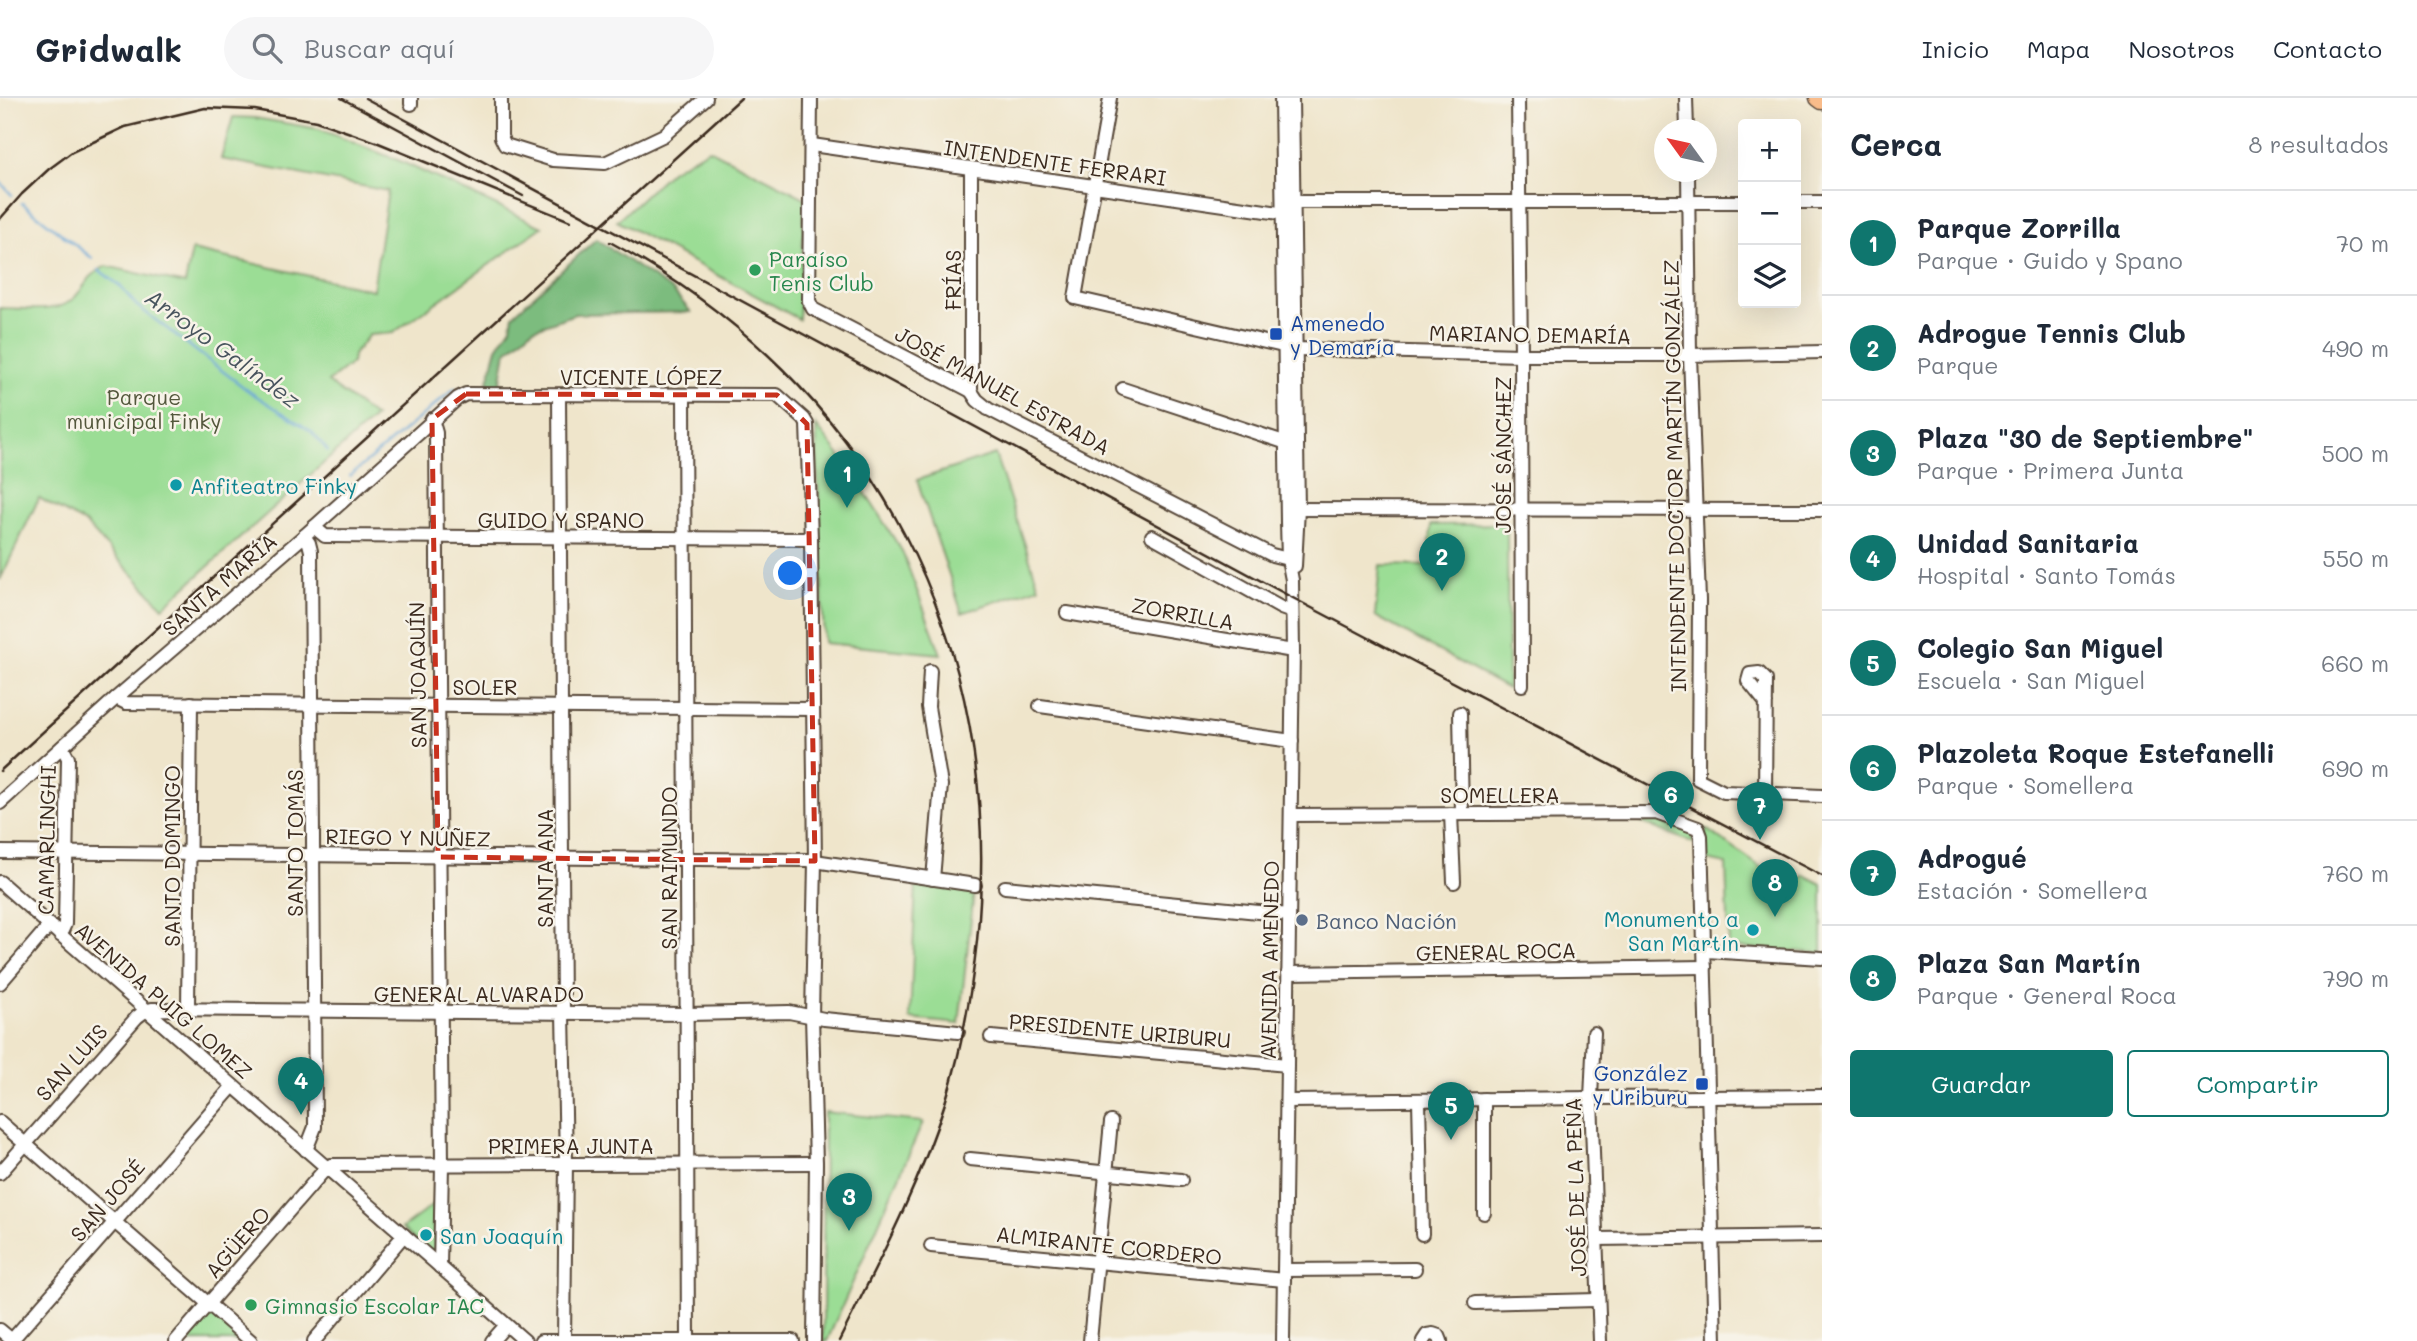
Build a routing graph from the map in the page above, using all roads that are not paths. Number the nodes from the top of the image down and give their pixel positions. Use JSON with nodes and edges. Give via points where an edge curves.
{"nodes":[{"id":1,"x":501,"y":98,"type":"edge"},
{"id":2,"x":706,"y":98,"type":"edge"},
{"id":3,"x":811,"y":98,"type":"edge"},
{"id":4,"x":1110,"y":98,"type":"edge"},
{"id":5,"x":1281,"y":98,"type":"edge"},
{"id":6,"x":1292,"y":98,"type":"edge"},
{"id":7,"x":1518,"y":98,"type":"edge"},
{"id":8,"x":1686,"y":98,"type":"edge"},
{"id":9,"x":1687,"y":119,"type":"edge"},
{"id":10,"x":812,"y":145,"type":"junction"},
{"id":11,"x":971,"y":169,"type":"junction"},
{"id":12,"x":1688,"y":182,"type":"edge"},
{"id":13,"x":1094,"y":186,"type":"junction"},
{"id":14,"x":1688,"y":201,"type":"junction"},
{"id":15,"x":1518,"y":202,"type":"junction"},
{"id":16,"x":1738,"y":202,"type":"edge"},
{"id":17,"x":1801,"y":202,"type":"edge"},
{"id":18,"x":1822,"y":202,"type":"edge"},
{"id":19,"x":1287,"y":208,"type":"junction"},
{"id":20,"x":1290,"y":349,"type":"junction"},
{"id":21,"x":1822,"y":352,"type":"edge"},
{"id":22,"x":1521,"y":355,"type":"junction"},
{"id":23,"x":1690,"y":355,"type":"junction"},
{"id":24,"x":1123,"y":389,"type":"dead end"},
{"id":25,"x":971,"y":391,"type":"junction"},
{"id":26,"x":559,"y":395,"type":"junction"},
{"id":27,"x":462,"y":396,"type":"joint"},
{"id":28,"x":684,"y":396,"type":"junction"},
{"id":29,"x":432,"y":419,"type":"junction"},
{"id":30,"x":1292,"y":444,"type":"junction"},
{"id":31,"x":1292,"y":509,"type":"junction"},
{"id":32,"x":1522,"y":509,"type":"junction"},
{"id":33,"x":1696,"y":510,"type":"junction"},
{"id":34,"x":1822,"y":510,"type":"edge"},
{"id":35,"x":309,"y":532,"type":"junction"},
{"id":36,"x":1152,"y":536,"type":"dead end"},
{"id":37,"x":435,"y":538,"type":"junction"},
{"id":38,"x":559,"y":539,"type":"junction"},
{"id":39,"x":684,"y":539,"type":"junction"},
{"id":40,"x":811,"y":539,"type":"junction"},
{"id":41,"x":1288,"y":559,"type":"junction"},
{"id":42,"x":1292,"y":580,"type":"junction"},
{"id":43,"x":1292,"y":612,"type":"junction"},
{"id":44,"x":1067,"y":613,"type":"dead end"},
{"id":45,"x":1293,"y":651,"type":"junction"},
{"id":46,"x":930,"y":671,"type":"dead end"},
{"id":47,"x":1522,"y":685,"type":"dead end"},
{"id":48,"x":116,"y":698,"type":"junction"},
{"id":49,"x":191,"y":703,"type":"junction"},
{"id":50,"x":1766,"y":703,"type":"dead end"},
{"id":51,"x":312,"y":704,"type":"junction"},
{"id":52,"x":438,"y":706,"type":"junction"},
{"id":53,"x":563,"y":706,"type":"junction"},
{"id":54,"x":1040,"y":706,"type":"dead end"},
{"id":55,"x":687,"y":708,"type":"junction"},
{"id":56,"x":813,"y":709,"type":"junction"},
{"id":57,"x":1460,"y":713,"type":"dead end"},
{"id":58,"x":1292,"y":741,"type":"junction"},
{"id":59,"x":62,"y":747,"type":"junction"},
{"id":60,"x":1765,"y":795,"type":"junction"},
{"id":61,"x":1822,"y":796,"type":"edge"},
{"id":62,"x":0,"y":803,"type":"edge"},
{"id":63,"x":1456,"y":814,"type":"junction"},
{"id":64,"x":1291,"y":815,"type":"junction"},
{"id":65,"x":0,"y":852,"type":"edge"},
{"id":66,"x":65,"y":853,"type":"junction"},
{"id":67,"x":191,"y":853,"type":"junction"},
{"id":68,"x":313,"y":855,"type":"junction"},
{"id":69,"x":438,"y":857,"type":"junction"},
{"id":70,"x":563,"y":858,"type":"junction"},
{"id":71,"x":688,"y":858,"type":"junction"},
{"id":72,"x":815,"y":861,"type":"junction"},
{"id":73,"x":933,"y":879,"type":"junction"},
{"id":74,"x":0,"y":882,"type":"edge"},
{"id":75,"x":1454,"y":882,"type":"dead end"},
{"id":76,"x":975,"y":885,"type":"dead end"},
{"id":77,"x":1005,"y":887,"type":"dead end"},
{"id":78,"x":1289,"y":915,"type":"junction"},
{"id":79,"x":49,"y":926,"type":"junction"},
{"id":80,"x":60,"y":935,"type":"junction"},
{"id":81,"x":1706,"y":951,"type":"junction"},
{"id":82,"x":1822,"y":958,"type":"edge"},
{"id":83,"x":1705,"y":967,"type":"junction"},
{"id":84,"x":1288,"y":974,"type":"junction"},
{"id":85,"x":0,"y":983,"type":"edge"},
{"id":86,"x":188,"y":1009,"type":"junction"},
{"id":87,"x":145,"y":1011,"type":"junction"},
{"id":88,"x":315,"y":1011,"type":"junction"},
{"id":89,"x":440,"y":1012,"type":"junction"},
{"id":90,"x":563,"y":1013,"type":"junction"},
{"id":91,"x":688,"y":1014,"type":"junction"},
{"id":92,"x":813,"y":1016,"type":"junction"},
{"id":93,"x":958,"y":1032,"type":"dead end"},
{"id":94,"x":1594,"y":1032,"type":"dead end"},
{"id":95,"x":991,"y":1037,"type":"dead end"},
{"id":96,"x":1287,"y":1065,"type":"junction"},
{"id":97,"x":233,"y":1086,"type":"junction"},
{"id":98,"x":1822,"y":1096,"type":"edge"},
{"id":99,"x":1709,"y":1097,"type":"junction"},
{"id":100,"x":1591,"y":1098,"type":"junction"},
{"id":101,"x":1484,"y":1099,"type":"junction"},
{"id":102,"x":1419,"y":1100,"type":"junction"},
{"id":103,"x":1286,"y":1101,"type":"junction"},
{"id":104,"x":0,"y":1122,"type":"edge"},
{"id":105,"x":1111,"y":1122,"type":"dead end"},
{"id":106,"x":25,"y":1144,"type":"junction"},
{"id":107,"x":306,"y":1150,"type":"junction"},
{"id":108,"x":970,"y":1159,"type":"dead end"},
{"id":109,"x":566,"y":1163,"type":"junction"},
{"id":110,"x":816,"y":1163,"type":"junction"},
{"id":111,"x":688,"y":1164,"type":"junction"},
{"id":112,"x":442,"y":1165,"type":"junction"},
{"id":113,"x":327,"y":1167,"type":"junction"},
{"id":114,"x":1106,"y":1172,"type":"junction"},
{"id":115,"x":0,"y":1173,"type":"edge"},
{"id":116,"x":1181,"y":1180,"type":"dead end"},
{"id":117,"x":1484,"y":1213,"type":"dead end"},
{"id":118,"x":114,"y":1221,"type":"junction"},
{"id":119,"x":1422,"y":1234,"type":"dead end"},
{"id":120,"x":404,"y":1235,"type":"junction"},
{"id":121,"x":1822,"y":1236,"type":"edge"},
{"id":122,"x":1713,"y":1238,"type":"junction"},
{"id":123,"x":1595,"y":1239,"type":"junction"},
{"id":124,"x":931,"y":1246,"type":"dead end"},
{"id":125,"x":1097,"y":1264,"type":"junction"},
{"id":126,"x":440,"y":1267,"type":"junction"},
{"id":127,"x":1415,"y":1269,"type":"dead end"},
{"id":128,"x":1284,"y":1275,"type":"junction"},
{"id":129,"x":1597,"y":1300,"type":"junction"},
{"id":130,"x":1475,"y":1303,"type":"dead end"},
{"id":131,"x":209,"y":1304,"type":"junction"},
{"id":132,"x":506,"y":1325,"type":"junction"},
{"id":133,"x":0,"y":1330,"type":"edge"},
{"id":134,"x":564,"y":1340,"type":"edge"},
{"id":135,"x":12,"y":1341,"type":"edge"},
{"id":136,"x":176,"y":1341,"type":"edge"},
{"id":137,"x":251,"y":1341,"type":"edge"},
{"id":138,"x":314,"y":1341,"type":"edge"},
{"id":139,"x":492,"y":1341,"type":"edge"},
{"id":140,"x":525,"y":1341,"type":"edge"},
{"id":141,"x":541,"y":1341,"type":"edge"},
{"id":142,"x":688,"y":1341,"type":"edge"},
{"id":143,"x":793,"y":1341,"type":"edge"},
{"id":144,"x":814,"y":1341,"type":"edge"},
{"id":145,"x":1090,"y":1341,"type":"edge"},
{"id":146,"x":1283,"y":1341,"type":"edge"},
{"id":147,"x":1423,"y":1341,"type":"edge"},
{"id":148,"x":1441,"y":1341,"type":"edge"},
{"id":149,"x":1600,"y":1341,"type":"edge"},
{"id":150,"x":1715,"y":1341,"type":"edge"}],
"edges":[{"from":1,"to":2,"type":"street","via":[[505,145],[544,159],[593,164],[605,163],[664,135]]},
{"from":3,"to":10,"type":"street"},
{"from":4,"to":13,"type":"street"},
{"from":5,"to":19,"type":"street","name":"AVENIDA AMENEDO"},
{"from":6,"to":19,"type":"street","name":"AVENIDA AMENEDO"},
{"from":7,"to":15,"type":"street","name":"JOSÉ SÁNCHEZ"},
{"from":8,"to":9,"type":"street"},
{"from":10,"to":11,"type":"street","name":"INTENDENTE FERRARI"},
{"from":10,"to":25,"type":"street","name":"JOSÉ MANUEL ESTRADA","via":[[809,301],[813,309]]},
{"from":11,"to":13,"type":"street","name":"INTENDENTE FERRARI"},
{"from":11,"to":25,"type":"street","name":"FRÍAS"},
{"from":12,"to":14,"type":"street","name":"INTENDENTE DOCTOR MARTÍN GONZÁLEZ"},
{"from":13,"to":19,"type":"street","name":"INTENDENTE FERRARI"},
{"from":13,"to":20,"type":"street","name":"MARIANO DEMARÍA","via":[[1075,298]]},
{"from":14,"to":15,"type":"street","name":"INTENDENTE FERRARI"},
{"from":14,"to":16,"type":"street","name":"INTENDENTE FERRARI"},
{"from":14,"to":23,"type":"street","name":"INTENDENTE DOCTOR MARTÍN GONZÁLEZ"},
{"from":15,"to":19,"type":"street","name":"INTENDENTE FERRARI"},
{"from":15,"to":22,"type":"street","name":"JOSÉ SÁNCHEZ"},
{"from":17,"to":18,"type":"street"},
{"from":19,"to":20,"type":"street","name":"AVENIDA AMENEDO"},
{"from":20,"to":22,"type":"street","name":"MARIANO DEMARÍA"},
{"from":20,"to":30,"type":"street","name":"AVENIDA AMENEDO"},
{"from":21,"to":23,"type":"street","name":"MARIANO DEMARÍA"},
{"from":22,"to":23,"type":"street","name":"MARIANO DEMARÍA"},
{"from":22,"to":32,"type":"street","name":"JOSÉ SÁNCHEZ"},
{"from":23,"to":33,"type":"street","name":"INTENDENTE DOCTOR MARTÍN GONZÁLEZ"},
{"from":24,"to":30,"type":"street"},
{"from":25,"to":41,"type":"street","name":"JOSÉ MANUEL ESTRADA","via":[[988,410],[1272,555]]},
{"from":26,"to":27,"type":"street","name":"VICENTE LÓPEZ"},
{"from":26,"to":28,"type":"street","name":"VICENTE LÓPEZ"},
{"from":26,"to":38,"type":"street","name":"SANTA ANA"},
{"from":27,"to":29,"type":"street","name":"SANTA MARÍA"},
{"from":28,"to":39,"type":"street","name":"SAN RAIMUNDO"},
{"from":28,"to":40,"type":"street","name":"VICENTE LÓPEZ","via":[[777,395],[804,419]]},
{"from":29,"to":35,"type":"street","name":"SANTA MARÍA"},
{"from":29,"to":37,"type":"street","name":"SAN JOAQUÍN","via":[[436,433]]},
{"from":30,"to":31,"type":"street","name":"AVENIDA AMENEDO"},
{"from":31,"to":32,"type":"street"},
{"from":31,"to":41,"type":"street","name":"AVENIDA AMENEDO"},
{"from":31,"to":42,"type":"street","name":"AVENIDA AMENEDO"},
{"from":32,"to":33,"type":"street"},
{"from":32,"to":47,"type":"street","name":"JOSÉ SÁNCHEZ"},
{"from":33,"to":34,"type":"street"},
{"from":33,"to":60,"type":"street","name":"INTENDENTE DOCTOR MARTÍN GONZÁLEZ","via":[[1698,779],[1724,792]]},
{"from":35,"to":37,"type":"street","name":"GUIDO Y SPANO"},
{"from":35,"to":48,"type":"street","name":"SANTA MARÍA"},
{"from":35,"to":51,"type":"street","name":"SANTO TOMÁS"},
{"from":36,"to":43,"type":"street"},
{"from":37,"to":38,"type":"street","name":"GUIDO Y SPANO"},
{"from":37,"to":52,"type":"street","name":"SAN JOAQUÍN"},
{"from":38,"to":39,"type":"street","name":"GUIDO Y SPANO"},
{"from":38,"to":53,"type":"street","name":"SANTA ANA"},
{"from":39,"to":40,"type":"street","name":"GUIDO Y SPANO"},
{"from":39,"to":55,"type":"street","name":"SAN RAIMUNDO"},
{"from":40,"to":56,"type":"street"},
{"from":41,"to":42,"type":"street","name":"AVENIDA AMENEDO"},
{"from":42,"to":43,"type":"street","name":"AVENIDA AMENEDO"},
{"from":43,"to":45,"type":"street","name":"AVENIDA AMENEDO"},
{"from":44,"to":45,"type":"street","name":"ZORRILLA"},
{"from":45,"to":58,"type":"street","name":"AVENIDA AMENEDO"},
{"from":46,"to":73,"type":"street","via":[[928,707],[941,786]]},
{"from":48,"to":49,"type":"street","name":"SOLER","via":[[125,703]]},
{"from":48,"to":59,"type":"street","name":"SANTA MARÍA"},
{"from":49,"to":51,"type":"street","name":"SOLER"},
{"from":49,"to":67,"type":"street","name":"SANTO DOMINGO"},
{"from":50,"to":60,"type":"street"},
{"from":51,"to":52,"type":"street","name":"SOLER"},
{"from":51,"to":68,"type":"street","name":"SANTO TOMÁS"},
{"from":52,"to":53,"type":"street","name":"SOLER"},
{"from":52,"to":69,"type":"street","name":"SAN JOAQUÍN"},
{"from":53,"to":55,"type":"street","name":"SOLER"},
{"from":53,"to":70,"type":"street","name":"SANTA ANA"},
{"from":54,"to":58,"type":"street"},
{"from":55,"to":56,"type":"street","name":"SOLER"},
{"from":55,"to":71,"type":"street","name":"SAN RAIMUNDO"},
{"from":56,"to":72,"type":"street"},
{"from":57,"to":63,"type":"street"},
{"from":58,"to":64,"type":"street","name":"AVENIDA AMENEDO"},
{"from":59,"to":62,"type":"street","name":"SANTA MARÍA"},
{"from":59,"to":66,"type":"street","name":"CAMARLINGHI","via":[[68,758]]},
{"from":60,"to":61,"type":"street"},
{"from":63,"to":64,"type":"street","name":"SOMELLERA"},
{"from":63,"to":75,"type":"street"},
{"from":63,"to":81,"type":"street","name":"SOMELLERA","via":[[1656,813],[1698,828]]},
{"from":64,"to":78,"type":"street","name":"AVENIDA AMENEDO"},
{"from":65,"to":66,"type":"street","name":"RIEGO Y NÚÑEZ"},
{"from":66,"to":67,"type":"street","name":"RIEGO Y NÚÑEZ"},
{"from":66,"to":80,"type":"street","name":"CAMARLINGHI","via":[[65,924]]},
{"from":67,"to":68,"type":"street","name":"RIEGO Y NÚÑEZ"},
{"from":67,"to":86,"type":"street","name":"SANTO DOMINGO"},
{"from":68,"to":69,"type":"street","name":"RIEGO Y NÚÑEZ"},
{"from":68,"to":88,"type":"street","name":"SANTO TOMÁS"},
{"from":69,"to":70,"type":"street","name":"RIEGO Y NÚÑEZ"},
{"from":69,"to":89,"type":"street","name":"SAN JOAQUÍN"},
{"from":70,"to":71,"type":"street","name":"RIEGO Y NÚÑEZ"},
{"from":70,"to":90,"type":"street","name":"SANTA ANA"},
{"from":71,"to":72,"type":"street","name":"RIEGO Y NÚÑEZ"},
{"from":71,"to":91,"type":"street","name":"SAN RAIMUNDO"},
{"from":72,"to":73,"type":"street"},
{"from":72,"to":92,"type":"street"},
{"from":73,"to":76,"type":"street"},
{"from":74,"to":79,"type":"street","name":"AVENIDA PUIG LOMEZ"},
{"from":77,"to":78,"type":"street"},
{"from":78,"to":84,"type":"street","name":"AVENIDA AMENEDO"},
{"from":79,"to":80,"type":"street","name":"AVENIDA PUIG LOMEZ"},
{"from":79,"to":85,"type":"street"},
{"from":80,"to":87,"type":"street","name":"AVENIDA PUIG LOMEZ"},
{"from":81,"to":82,"type":"street"},
{"from":81,"to":83,"type":"street"},
{"from":83,"to":84,"type":"street","name":"GENERAL ROCA"},
{"from":83,"to":99,"type":"street"},
{"from":84,"to":96,"type":"street","name":"AVENIDA AMENEDO"},
{"from":86,"to":87,"type":"street","name":"GENERAL ALVARADO"},
{"from":86,"to":88,"type":"street","name":"GENERAL ALVARADO"},
{"from":87,"to":97,"type":"street","name":"AVENIDA PUIG LOMEZ"},
{"from":87,"to":106,"type":"street","name":"SAN LUIS"},
{"from":88,"to":89,"type":"street","name":"GENERAL ALVARADO"},
{"from":88,"to":107,"type":"street","name":"SANTO TOMÁS","via":[[315,1127]]},
{"from":89,"to":90,"type":"street","name":"GENERAL ALVARADO"},
{"from":89,"to":112,"type":"street","name":"SAN JOAQUÍN"},
{"from":90,"to":91,"type":"street","name":"GENERAL ALVARADO"},
{"from":90,"to":109,"type":"street","name":"SANTA ANA"},
{"from":91,"to":92,"type":"street","name":"GENERAL ALVARADO","via":[[789,1012]]},
{"from":91,"to":111,"type":"street","name":"SAN RAIMUNDO"},
{"from":92,"to":93,"type":"street"},
{"from":92,"to":110,"type":"street"},
{"from":94,"to":100,"type":"street","name":"JOSÉ DE LA PEÑA"},
{"from":95,"to":96,"type":"street","name":"PRESIDENTE URIBURU"},
{"from":96,"to":103,"type":"street","name":"AVENIDA AMENEDO"},
{"from":97,"to":107,"type":"street","name":"AVENIDA PUIG LOMEZ"},
{"from":97,"to":118,"type":"street","name":"SAN JOSÉ"},
{"from":98,"to":99,"type":"street"},
{"from":99,"to":100,"type":"street"},
{"from":99,"to":122,"type":"street"},
{"from":100,"to":101,"type":"street"},
{"from":100,"to":123,"type":"street","name":"JOSÉ DE LA PEÑA"},
{"from":101,"to":102,"type":"street"},
{"from":101,"to":117,"type":"street"},
{"from":102,"to":103,"type":"street"},
{"from":102,"to":119,"type":"street"},
{"from":103,"to":128,"type":"street","name":"AVENIDA AMENEDO"},
{"from":104,"to":106,"type":"street"},
{"from":105,"to":114,"type":"street"},
{"from":106,"to":115,"type":"street","name":"SAN LUIS"},
{"from":106,"to":118,"type":"street"},
{"from":107,"to":113,"type":"street","name":"AVENIDA PUIG LOMEZ"},
{"from":108,"to":114,"type":"street"},
{"from":109,"to":111,"type":"street","name":"PRIMERA JUNTA"},
{"from":109,"to":112,"type":"street","name":"PRIMERA JUNTA"},
{"from":109,"to":134,"type":"street","name":"SANTA ANA"},
{"from":110,"to":111,"type":"street","name":"PRIMERA JUNTA"},
{"from":110,"to":144,"type":"street"},
{"from":111,"to":142,"type":"street","name":"SAN RAIMUNDO"},
{"from":112,"to":113,"type":"street","name":"PRIMERA JUNTA"},
{"from":112,"to":126,"type":"street","name":"SAN JOAQUÍN"},
{"from":113,"to":120,"type":"street","name":"AVENIDA PUIG LOMEZ"},
{"from":113,"to":131,"type":"street","name":"AGÜERO"},
{"from":114,"to":116,"type":"street"},
{"from":114,"to":125,"type":"street"},
{"from":118,"to":131,"type":"street"},
{"from":118,"to":135,"type":"street","name":"SAN JOSÉ"},
{"from":120,"to":126,"type":"street","name":"AVENIDA PUIG LOMEZ"},
{"from":120,"to":138,"type":"street"},
{"from":121,"to":122,"type":"street"},
{"from":122,"to":123,"type":"street"},
{"from":122,"to":150,"type":"street"},
{"from":123,"to":129,"type":"street","name":"JOSÉ DE LA PEÑA"},
{"from":124,"to":125,"type":"street","name":"ALMIRANTE CORDERO"},
{"from":125,"to":128,"type":"street","name":"ALMIRANTE CORDERO"},
{"from":125,"to":145,"type":"street"},
{"from":126,"to":132,"type":"street","name":"AVENIDA PUIG LOMEZ"},
{"from":127,"to":128,"type":"street","name":"ALMIRANTE CORDERO"},
{"from":128,"to":146,"type":"street","name":"AVENIDA AMENEDO"},
{"from":129,"to":130,"type":"street"},
{"from":129,"to":149,"type":"street","name":"JOSÉ DE LA PEÑA"},
{"from":131,"to":136,"type":"street","name":"AGÜERO"},
{"from":131,"to":137,"type":"street"},
{"from":132,"to":139,"type":"street"},
{"from":132,"to":140,"type":"street","name":"AVENIDA PUIG LOMEZ"},
{"from":133,"to":135,"type":"street"},
{"from":134,"to":141,"type":"street"},
{"from":134,"to":142,"type":"street"},
{"from":142,"to":143,"type":"street"},
{"from":147,"to":148,"type":"street","via":[[1433,1334]]}]}
